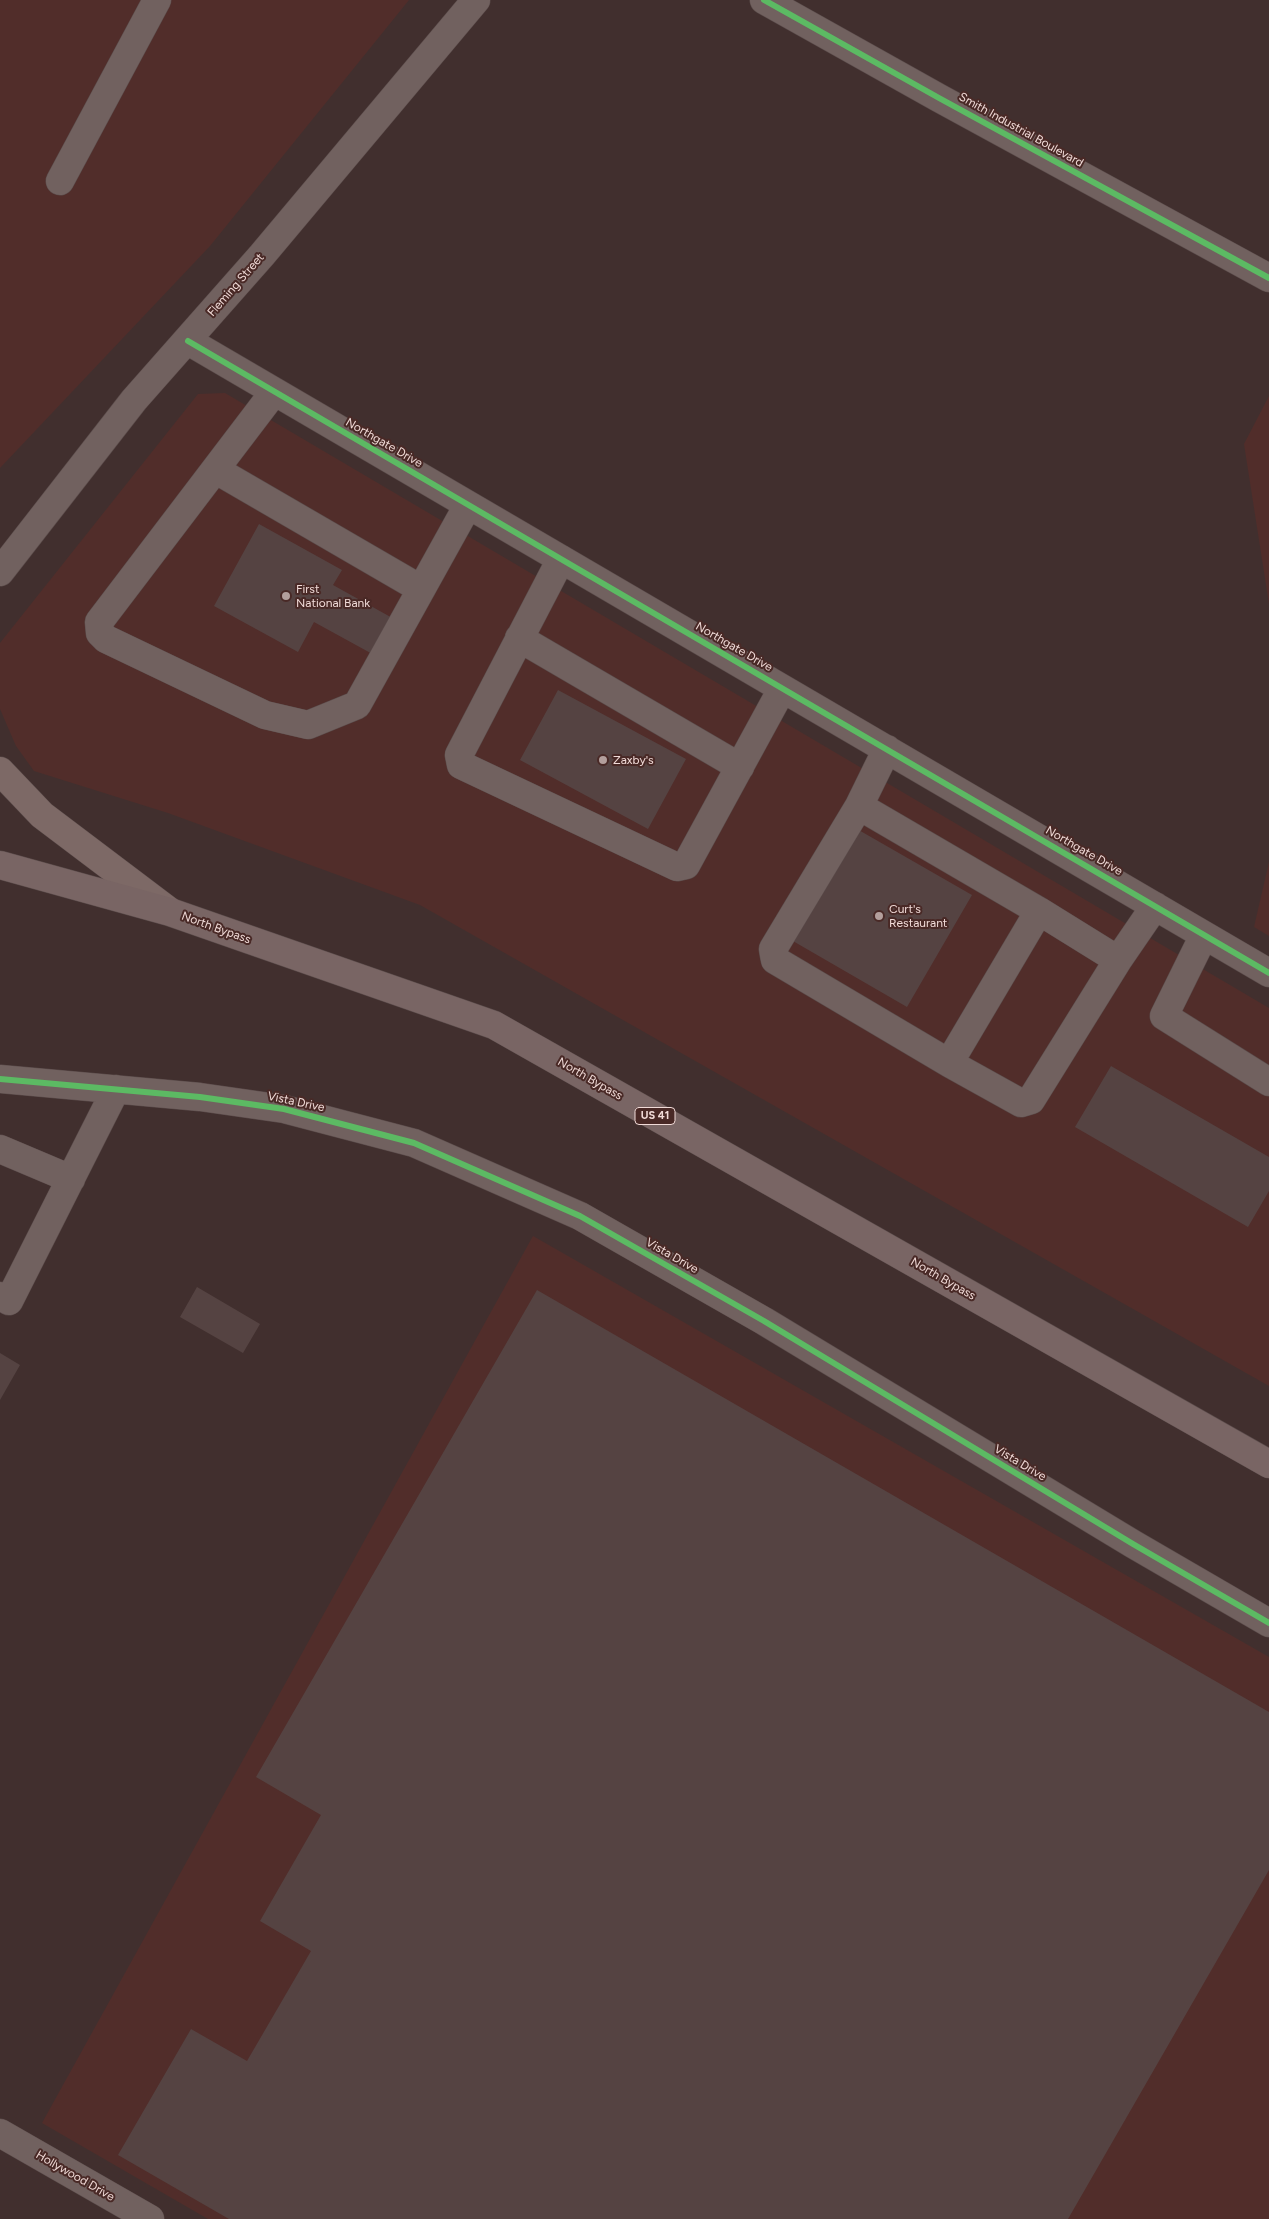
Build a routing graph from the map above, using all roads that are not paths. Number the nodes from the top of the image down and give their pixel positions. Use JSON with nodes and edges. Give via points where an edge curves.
{"nodes":[{"id":1,"x":157,"y":0,"type":"edge"},
{"id":2,"x":476,"y":0,"type":"edge"},
{"id":3,"x":764,"y":0,"type":"edge"},
{"id":4,"x":60,"y":181,"type":"dead end"},
{"id":5,"x":1269,"y":278,"type":"edge"},
{"id":6,"x":188,"y":342,"type":"junction"},
{"id":7,"x":274,"y":392,"type":"junction"},
{"id":8,"x":216,"y":470,"type":"junction"},
{"id":9,"x":468,"y":504,"type":"junction"},
{"id":10,"x":561,"y":559,"type":"junction"},
{"id":11,"x":0,"y":572,"type":"edge"},
{"id":12,"x":421,"y":589,"type":"junction"},
{"id":13,"x":519,"y":638,"type":"junction"},
{"id":14,"x":782,"y":689,"type":"junction"},
{"id":15,"x":887,"y":749,"type":"junction"},
{"id":16,"x":740,"y":767,"type":"junction"},
{"id":17,"x":0,"y":771,"type":"edge"},
{"id":18,"x":860,"y":806,"type":"junction"},
{"id":19,"x":0,"y":865,"type":"edge"},
{"id":20,"x":1155,"y":906,"type":"junction"},
{"id":21,"x":1039,"y":911,"type":"junction"},
{"id":22,"x":170,"y":912,"type":"junction"},
{"id":23,"x":1204,"y":935,"type":"junction"},
{"id":24,"x":1118,"y":960,"type":"junction"},
{"id":25,"x":1269,"y":973,"type":"edge"},
{"id":26,"x":949,"y":1063,"type":"junction"},
{"id":27,"x":0,"y":1079,"type":"edge"},
{"id":28,"x":1269,"y":1082,"type":"edge"},
{"id":29,"x":116,"y":1089,"type":"junction"},
{"id":30,"x":0,"y":1149,"type":"edge"},
{"id":31,"x":71,"y":1179,"type":"junction"},
{"id":32,"x":0,"y":1296,"type":"edge"},
{"id":33,"x":1269,"y":1464,"type":"edge"},
{"id":34,"x":1269,"y":1623,"type":"edge"},
{"id":35,"x":0,"y":2133,"type":"edge"},
{"id":36,"x":150,"y":2219,"type":"edge"}],
"edges":[{"from":1,"to":4,"type":"street"},
{"from":2,"to":6,"type":"street","name":"Fleming Street"},
{"from":3,"to":5,"type":"street","name":"Smith Industrial Boulevard"},
{"from":6,"to":7,"type":"street","name":"Northgate Drive"},
{"from":6,"to":11,"type":"street","name":"Fleming Street","via":[[134,400]]},
{"from":7,"to":8,"type":"street"},
{"from":7,"to":9,"type":"street","name":"Northgate Drive"},
{"from":8,"to":12,"type":"street"},
{"from":8,"to":12,"type":"street","via":[[99,622],[100,633],[106,639],[265,715],[308,725],[357,705]]},
{"from":9,"to":10,"type":"street","name":"Northgate Drive"},
{"from":9,"to":12,"type":"street"},
{"from":10,"to":13,"type":"street"},
{"from":10,"to":14,"type":"street","name":"Northgate Drive"},
{"from":13,"to":16,"type":"street"},
{"from":13,"to":16,"type":"street","via":[[458,755],[461,765],[677,867],[686,865]]},
{"from":14,"to":15,"type":"street","name":"Northgate Drive"},
{"from":14,"to":16,"type":"street"},
{"from":15,"to":18,"type":"street"},
{"from":15,"to":20,"type":"street","name":"Northgate Drive"},
{"from":17,"to":22,"type":"main road","via":[[42,815]]},
{"from":18,"to":21,"type":"street"},
{"from":18,"to":26,"type":"street","via":[[773,950],[774,955],[776,960]]},
{"from":19,"to":22,"type":"highway","name":"North Bypass","number":"US 41"},
{"from":20,"to":23,"type":"street","name":"Northgate Drive"},
{"from":20,"to":24,"type":"street"},
{"from":21,"to":24,"type":"street"},
{"from":21,"to":26,"type":"street"},
{"from":22,"to":33,"type":"highway","name":"North Bypass","number":"US 41","via":[[494,1025]]},
{"from":23,"to":25,"type":"street","name":"Northgate Drive"},
{"from":23,"to":28,"type":"street","via":[[1164,1016]]},
{"from":24,"to":26,"type":"street","via":[[1031,1100],[1021,1103]]},
{"from":27,"to":29,"type":"street","name":"Vista Drive"},
{"from":29,"to":31,"type":"street"},
{"from":29,"to":34,"type":"street","name":"Vista Drive","via":[[284,1109],[414,1142],[580,1216]]},
{"from":30,"to":31,"type":"street"},
{"from":31,"to":32,"type":"street","via":[[9,1301]]},
{"from":35,"to":36,"type":"street","name":"Hollywood Drive"}]}
